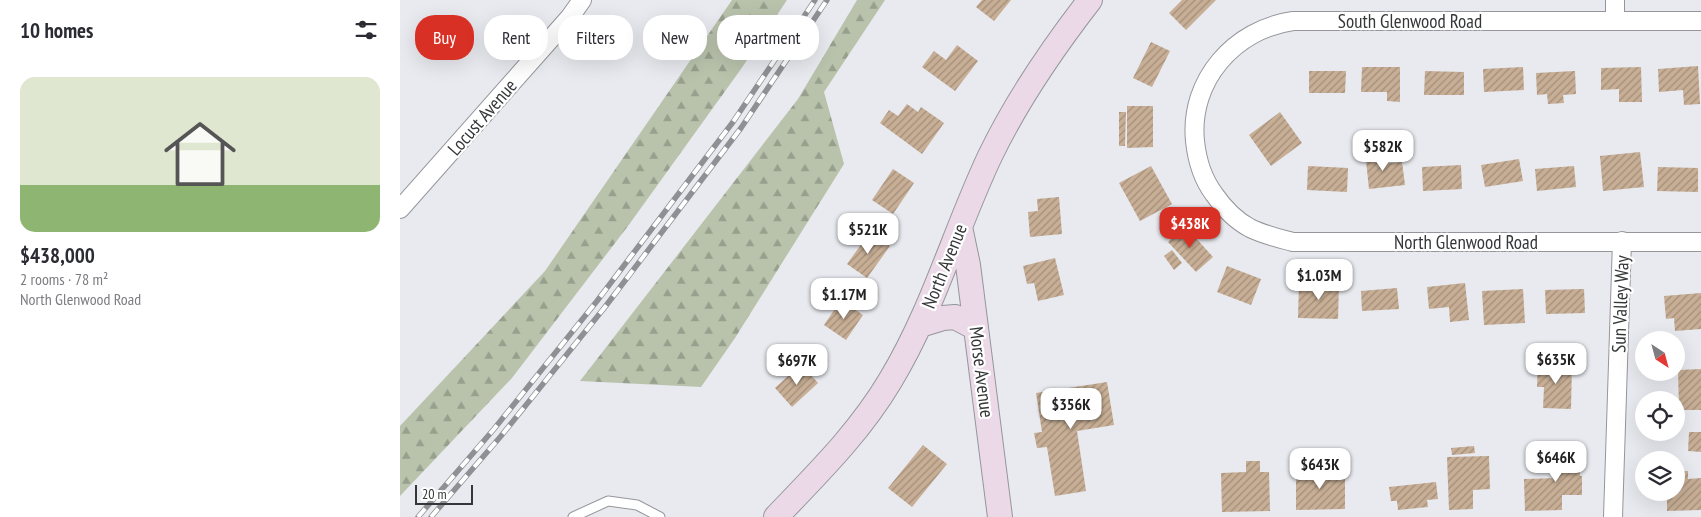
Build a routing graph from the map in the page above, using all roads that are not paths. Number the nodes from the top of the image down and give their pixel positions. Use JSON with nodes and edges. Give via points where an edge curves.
{"nodes":[{"id":1,"x":582,"y":0,"type":"edge"},
{"id":2,"x":1090,"y":0,"type":"edge"},
{"id":3,"x":1615,"y":0,"type":"edge"},
{"id":4,"x":1615,"y":21,"type":"junction"},
{"id":5,"x":1701,"y":21,"type":"edge"},
{"id":6,"x":1195,"y":142,"type":"joint"},
{"id":7,"x":400,"y":209,"type":"edge"},
{"id":8,"x":960,"y":227,"type":"junction"},
{"id":9,"x":1622,"y":242,"type":"junction"},
{"id":10,"x":1701,"y":242,"type":"edge"},
{"id":11,"x":920,"y":325,"type":"junction"},
{"id":12,"x":976,"y":328,"type":"junction"},
{"id":13,"x":573,"y":517,"type":"edge"},
{"id":14,"x":660,"y":517,"type":"edge"},
{"id":15,"x":776,"y":517,"type":"edge"},
{"id":16,"x":1000,"y":517,"type":"edge"},
{"id":17,"x":1613,"y":517,"type":"edge"}],
"edges":[{"from":1,"to":7,"type":"street","name":"Locust Avenue"},
{"from":2,"to":8,"type":"main road","name":"North Avenue","via":[[1061,36],[1010,117]]},
{"from":3,"to":4,"type":"street"},
{"from":4,"to":5,"type":"street","name":"South Glenwood Road"},
{"from":4,"to":6,"type":"street","name":"South Glenwood Road","via":[[1282,22],[1246,38],[1222,57],[1204,86],[1196,108]]},
{"from":6,"to":9,"type":"street","name":"North Glenwood Road","via":[[1199,165],[1222,206],[1249,228],[1270,237],[1293,242]]},
{"from":8,"to":11,"type":"main road","name":"North Avenue"},
{"from":8,"to":12,"type":"main road","name":"Morse Avenue"},
{"from":9,"to":10,"type":"street","name":"North Glenwood Road"},
{"from":9,"to":17,"type":"street","name":"Sun Valley Way"},
{"from":11,"to":12,"type":"main road","via":[[955,317]]},
{"from":11,"to":15,"type":"main road","name":"North Avenue","via":[[864,421]]},
{"from":12,"to":16,"type":"main road","name":"Morse Avenue"},
{"from":13,"to":14,"type":"lane","via":[[608,502],[637,505]]}]}
